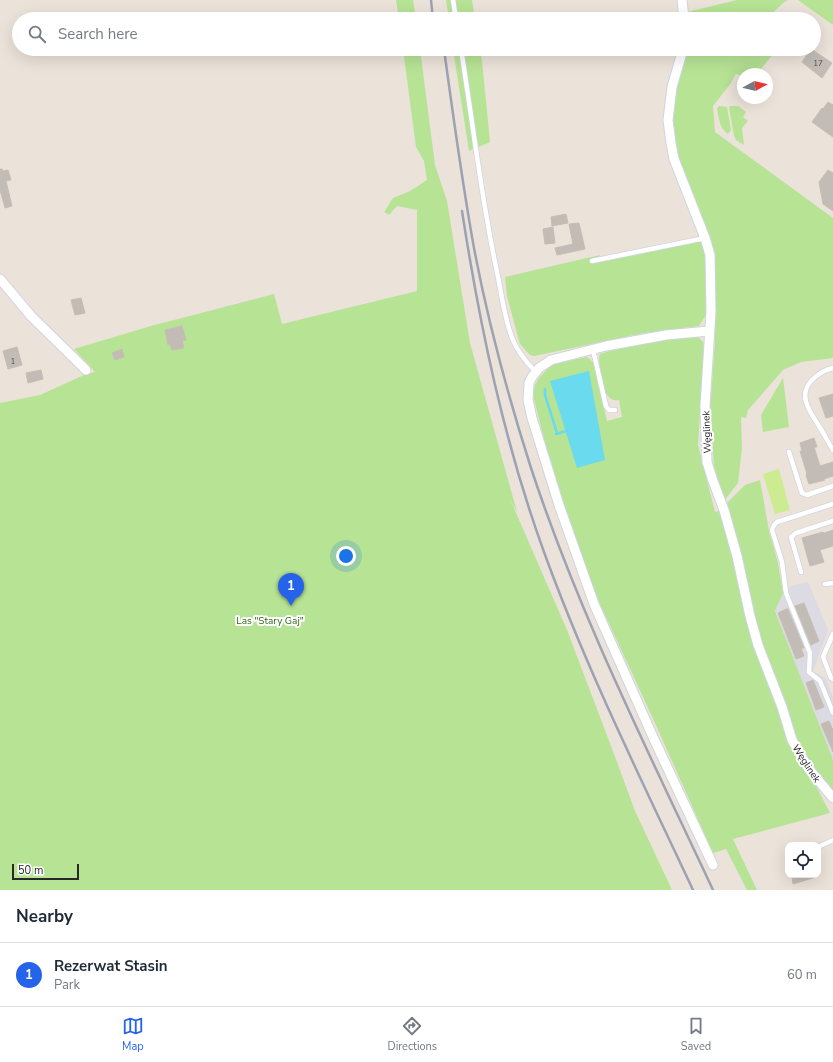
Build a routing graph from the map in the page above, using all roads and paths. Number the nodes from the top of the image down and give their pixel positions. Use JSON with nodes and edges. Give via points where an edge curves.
{"nodes":[{"id":1,"x":454,"y":0,"type":"edge"},
{"id":2,"x":682,"y":0,"type":"edge"},
{"id":3,"x":455,"y":12,"type":"edge"},
{"id":4,"x":683,"y":12,"type":"edge"},
{"id":5,"x":462,"y":56,"type":"edge"},
{"id":6,"x":681,"y":56,"type":"edge"},
{"id":7,"x":705,"y":238,"type":"junction"},
{"id":8,"x":592,"y":261,"type":"dead end"},
{"id":9,"x":0,"y":280,"type":"edge"},
{"id":10,"x":709,"y":331,"type":"junction"},
{"id":11,"x":593,"y":350,"type":"junction"},
{"id":12,"x":833,"y":368,"type":"edge"},
{"id":13,"x":86,"y":370,"type":"dead end"},
{"id":14,"x":536,"y":372,"type":"junction"},
{"id":15,"x":615,"y":410,"type":"dead end"},
{"id":16,"x":833,"y":450,"type":"edge"},
{"id":17,"x":789,"y":452,"type":"dead end"},
{"id":18,"x":833,"y":486,"type":"edge"},
{"id":19,"x":833,"y":504,"type":"edge"},
{"id":20,"x":833,"y":521,"type":"edge"},
{"id":21,"x":801,"y":572,"type":"dead end"},
{"id":22,"x":833,"y":583,"type":"edge"},
{"id":23,"x":824,"y":584,"type":"dead end"},
{"id":24,"x":833,"y":634,"type":"edge"},
{"id":25,"x":833,"y":680,"type":"edge"},
{"id":26,"x":833,"y":713,"type":"edge"},
{"id":27,"x":833,"y":798,"type":"edge"},
{"id":28,"x":833,"y":840,"type":"edge"},
{"id":29,"x":821,"y":846,"type":"edge"},
{"id":30,"x":713,"y":865,"type":"dead end"}],
"edges":[{"from":1,"to":3,"type":"lane"},
{"from":2,"to":4,"type":"street"},
{"from":5,"to":14,"type":"lane","via":[[482,199],[503,307],[519,352]]},
{"from":6,"to":7,"type":"street","name":"Węglinek","via":[[672,87],[669,130],[674,159]]},
{"from":7,"to":8,"type":"lane"},
{"from":7,"to":10,"type":"street","name":"Węglinek","via":[[711,265]]},
{"from":9,"to":13,"type":"street","via":[[31,316]]},
{"from":10,"to":11,"type":"street","via":[[666,335]]},
{"from":10,"to":27,"type":"street","name":"Węglinek","via":[[705,406],[707,462],[737,556],[758,645],[792,740],[809,769]]},
{"from":11,"to":14,"type":"street","via":[[551,360]]},
{"from":11,"to":15,"type":"lane","via":[[606,406],[609,410]]},
{"from":12,"to":16,"type":"lane","via":[[818,374],[809,382],[804,395],[810,413]]},
{"from":14,"to":30,"type":"street","via":[[530,383],[529,409],[567,529],[594,604]]},
{"from":17,"to":18,"type":"lane","via":[[802,493],[807,494]]},
{"from":19,"to":26,"type":"lane","via":[[777,522],[772,530],[782,562],[786,593],[810,653],[809,672],[820,681]]},
{"from":20,"to":21,"type":"lane","via":[[791,537]]},
{"from":22,"to":23,"type":"lane"},
{"from":24,"to":25,"type":"lane","via":[[823,658]]},
{"from":28,"to":29,"type":"lane"}]}
